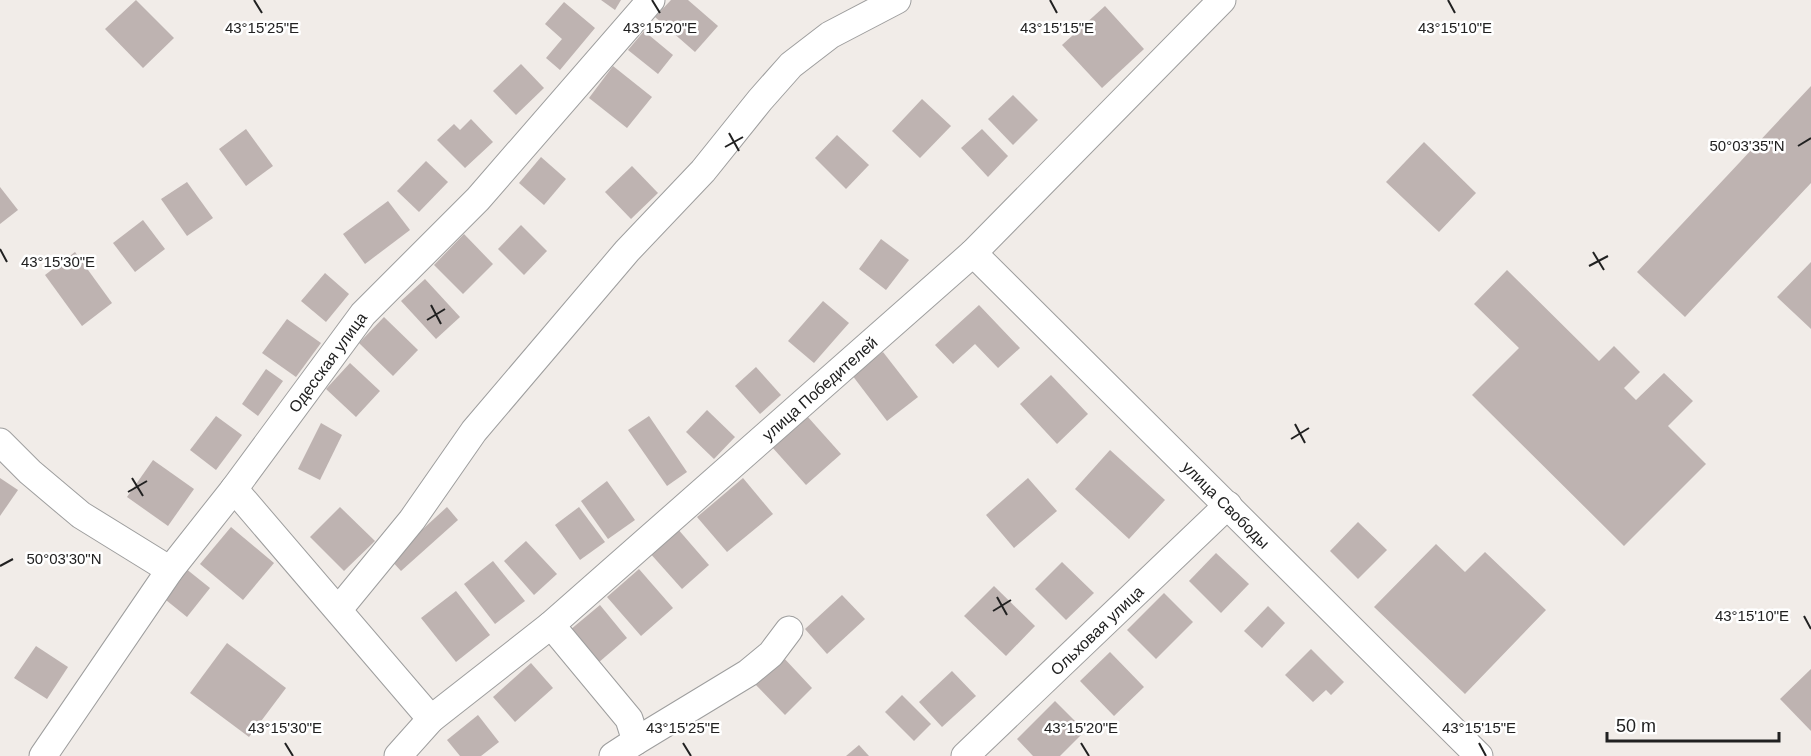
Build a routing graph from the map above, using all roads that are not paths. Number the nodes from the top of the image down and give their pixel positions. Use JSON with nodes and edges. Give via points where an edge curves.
{"nodes":[{"id":1,"x":651,"y":0,"type":"edge"},
{"id":2,"x":897,"y":0,"type":"edge"},
{"id":3,"x":1222,"y":0,"type":"edge"},
{"id":4,"x":973,"y":253,"type":"junction"},
{"id":5,"x":0,"y":442,"type":"edge"},
{"id":6,"x":234,"y":489,"type":"junction"},
{"id":7,"x":1228,"y":505,"type":"junction"},
{"id":8,"x":170,"y":570,"type":"junction"},
{"id":9,"x":339,"y":609,"type":"junction"},
{"id":10,"x":551,"y":625,"type":"junction"},
{"id":11,"x":789,"y":630,"type":"dead end"},
{"id":12,"x":430,"y":719,"type":"junction"},
{"id":13,"x":636,"y":741,"type":"junction"},
{"id":14,"x":1476,"y":755,"type":"edge"},
{"id":15,"x":43,"y":756,"type":"edge"},
{"id":16,"x":398,"y":756,"type":"edge"},
{"id":17,"x":613,"y":756,"type":"edge"},
{"id":18,"x":965,"y":756,"type":"edge"}],
"edges":[{"from":1,"to":6,"type":"street","name":"Одесская улица","via":[[478,199],[363,314]]},
{"from":2,"to":9,"type":"street","via":[[830,35],[791,65],[474,431],[412,520]]},
{"from":3,"to":4,"type":"street","name":"улица Победителей"},
{"from":4,"to":7,"type":"street","name":"улица Свободы"},
{"from":4,"to":10,"type":"street","name":"улица Победителей"},
{"from":5,"to":8,"type":"street","via":[[81,515]]},
{"from":6,"to":8,"type":"street","name":"Одесская улица"},
{"from":6,"to":9,"type":"street"},
{"from":7,"to":14,"type":"street","name":"улица Свободы"},
{"from":7,"to":18,"type":"street","name":"Ольховая улица"},
{"from":8,"to":15,"type":"street","name":"Одесская улица"},
{"from":9,"to":12,"type":"street"},
{"from":10,"to":12,"type":"street","name":"улица Победителей"},
{"from":10,"to":13,"type":"street","via":[[629,719]]},
{"from":11,"to":13,"type":"street","via":[[771,654],[748,673]]},
{"from":12,"to":16,"type":"street","name":"улица Победителей"},
{"from":13,"to":17,"type":"street"}]}
